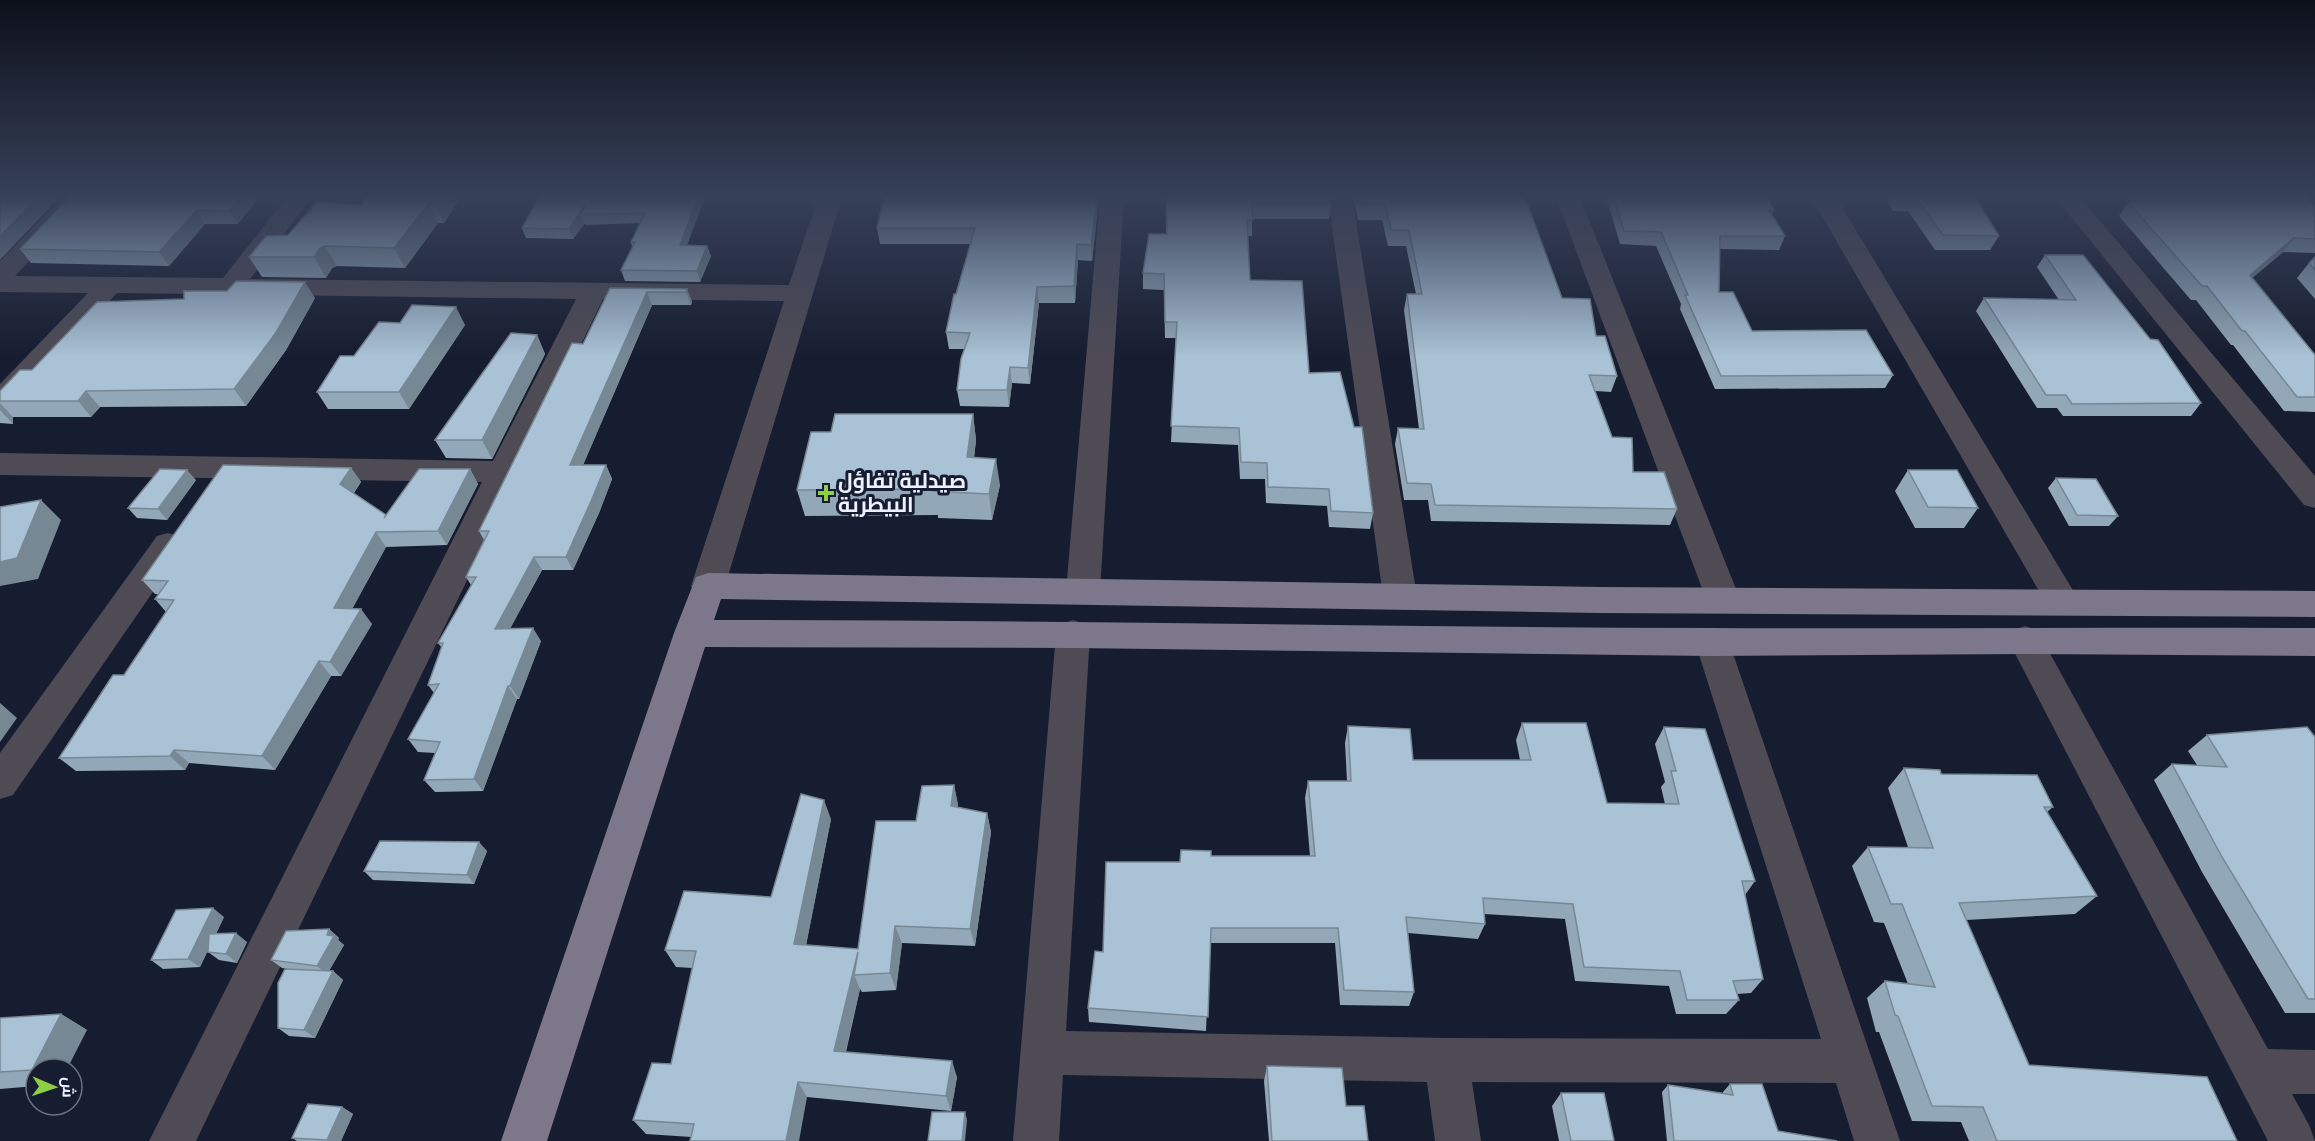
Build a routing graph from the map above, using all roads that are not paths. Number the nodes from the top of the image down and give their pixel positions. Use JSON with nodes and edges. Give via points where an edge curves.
{"nodes":[{"id":1,"x":25,"y":250,"type":"edge"},
{"id":2,"x":259,"y":250,"type":"edge"},
{"id":3,"x":813,"y":250,"type":"edge"},
{"id":4,"x":1109,"y":250,"type":"edge"},
{"id":5,"x":1348,"y":250,"type":"edge"},
{"id":6,"x":1589,"y":250,"type":"edge"},
{"id":7,"x":1854,"y":250,"type":"edge"},
{"id":8,"x":2111,"y":250,"type":"edge"},
{"id":9,"x":0,"y":276,"type":"edge"},
{"id":10,"x":0,"y":284,"type":"edge"},
{"id":11,"x":111,"y":284,"type":"junction"},
{"id":12,"x":231,"y":286,"type":"junction"},
{"id":13,"x":594,"y":290,"type":"junction"},
{"id":14,"x":800,"y":293,"type":"junction"},
{"id":15,"x":0,"y":402,"type":"edge"},
{"id":16,"x":0,"y":464,"type":"edge"},
{"id":17,"x":224,"y":468,"type":"junction"},
{"id":18,"x":503,"y":472,"type":"junction"},
{"id":19,"x":2315,"y":497,"type":"edge"},
{"id":20,"x":708,"y":586,"type":"junction"},
{"id":21,"x":1083,"y":591,"type":"junction"},
{"id":22,"x":1400,"y":596,"type":"junction"},
{"id":23,"x":1723,"y":599,"type":"junction"},
{"id":24,"x":2062,"y":601,"type":"junction"},
{"id":25,"x":2315,"y":604,"type":"edge"},
{"id":26,"x":691,"y":633,"type":"junction"},
{"id":27,"x":1073,"y":634,"type":"junction"},
{"id":28,"x":2025,"y":640,"type":"junction"},
{"id":29,"x":1712,"y":642,"type":"junction"},
{"id":30,"x":2315,"y":642,"type":"edge"},
{"id":31,"x":0,"y":783,"type":"edge"},
{"id":32,"x":1042,"y":1053,"type":"junction"},
{"id":33,"x":1446,"y":1060,"type":"junction"},
{"id":34,"x":1849,"y":1061,"type":"junction"},
{"id":35,"x":2255,"y":1071,"type":"junction"},
{"id":36,"x":2315,"y":1072,"type":"edge"},
{"id":37,"x":172,"y":1141,"type":"edge"},
{"id":38,"x":524,"y":1141,"type":"edge"},
{"id":39,"x":1036,"y":1141,"type":"edge"},
{"id":40,"x":1458,"y":1141,"type":"edge"},
{"id":41,"x":1877,"y":1141,"type":"edge"},
{"id":42,"x":2293,"y":1141,"type":"edge"}],
"edges":[{"from":1,"to":9,"type":"street"},
{"from":2,"to":12,"type":"street"},
{"from":3,"to":14,"type":"street"},
{"from":4,"to":21,"type":"street"},
{"from":5,"to":22,"type":"street"},
{"from":6,"to":23,"type":"street"},
{"from":7,"to":24,"type":"street"},
{"from":8,"to":19,"type":"street"},
{"from":10,"to":11,"type":"street"},
{"from":11,"to":12,"type":"street"},
{"from":11,"to":15,"type":"street"},
{"from":12,"to":13,"type":"street"},
{"from":13,"to":14,"type":"street"},
{"from":13,"to":18,"type":"street"},
{"from":14,"to":20,"type":"street"},
{"from":16,"to":17,"type":"street"},
{"from":17,"to":18,"type":"street"},
{"from":17,"to":31,"type":"street"},
{"from":18,"to":37,"type":"street"},
{"from":20,"to":21,"type":"main road"},
{"from":20,"to":26,"type":"main road"},
{"from":21,"to":22,"type":"main road"},
{"from":22,"to":23,"type":"main road"},
{"from":23,"to":24,"type":"main road"},
{"from":24,"to":25,"type":"main road"},
{"from":26,"to":27,"type":"main road"},
{"from":26,"to":38,"type":"main road"},
{"from":27,"to":29,"type":"main road"},
{"from":27,"to":32,"type":"street"},
{"from":28,"to":29,"type":"main road"},
{"from":28,"to":30,"type":"main road"},
{"from":28,"to":35,"type":"street"},
{"from":29,"to":34,"type":"street"},
{"from":32,"to":33,"type":"street"},
{"from":32,"to":39,"type":"street"},
{"from":33,"to":34,"type":"street"},
{"from":33,"to":40,"type":"street"},
{"from":34,"to":41,"type":"street"},
{"from":35,"to":36,"type":"street"},
{"from":35,"to":42,"type":"street"}]}
